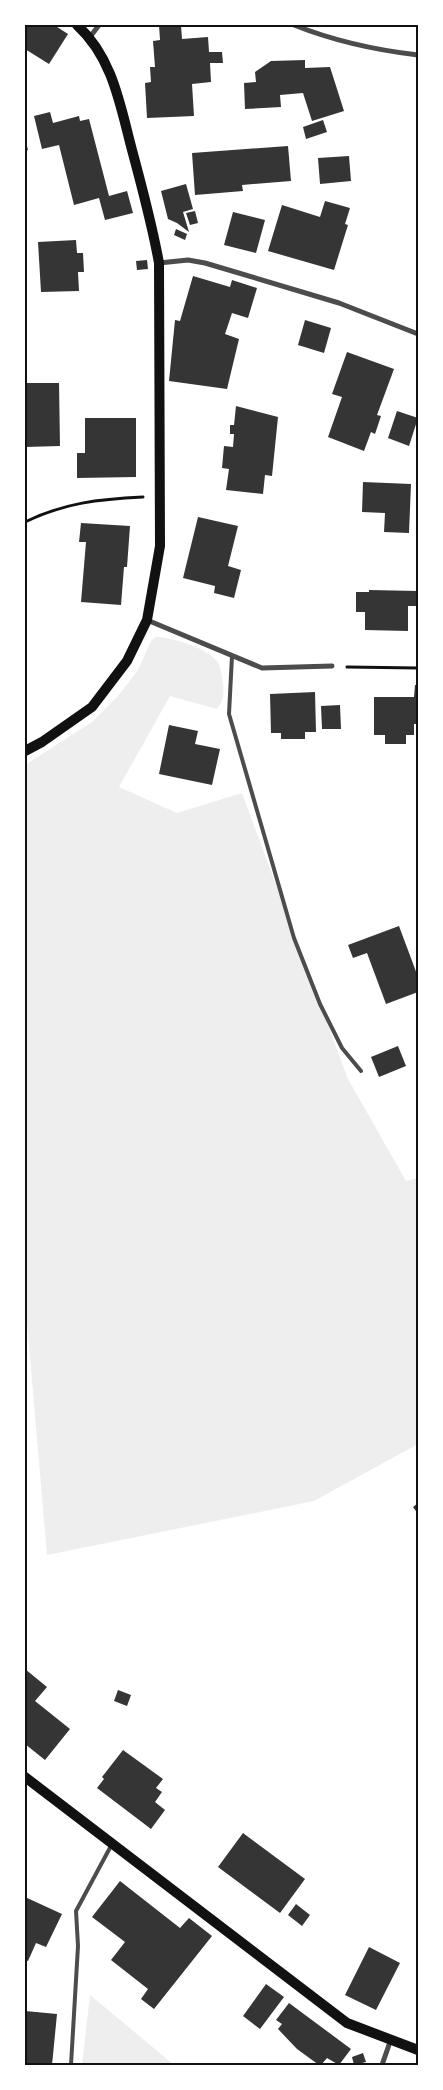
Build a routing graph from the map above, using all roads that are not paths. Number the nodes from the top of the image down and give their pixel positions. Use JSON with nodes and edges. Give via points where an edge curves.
{"nodes":[{"id":1,"x":77,"y":25,"type":"edge"},
{"id":2,"x":99,"y":25,"type":"edge"},
{"id":3,"x":294,"y":25,"type":"edge"},
{"id":4,"x":90,"y":37,"type":"junction"},
{"id":5,"x":418,"y":55,"type":"edge"},
{"id":6,"x":159,"y":262,"type":"junction"},
{"id":7,"x":418,"y":334,"type":"edge"},
{"id":8,"x":147,"y":620,"type":"junction"},
{"id":9,"x":232,"y":656,"type":"junction"},
{"id":10,"x":332,"y":666,"type":"road end"},
{"id":11,"x":25,"y":751,"type":"edge"},
{"id":12,"x":361,"y":1071,"type":"dead end"},
{"id":13,"x":25,"y":1777,"type":"edge"},
{"id":14,"x":112,"y":1843,"type":"junction"},
{"id":15,"x":391,"y":2039,"type":"junction"},
{"id":16,"x":418,"y":2050,"type":"edge"},
{"id":17,"x":71,"y":2065,"type":"edge"},
{"id":18,"x":382,"y":2065,"type":"edge"}],
"edges":[{"from":1,"to":4,"type":"main road"},
{"from":2,"to":4,"type":"street"},
{"from":3,"to":5,"type":"street","via":[[373,49]]},
{"from":4,"to":6,"type":"main road","via":[[113,81]]},
{"from":6,"to":7,"type":"street","via":[[205,262],[339,303]]},
{"from":6,"to":8,"type":"main road","via":[[160,546]]},
{"from":8,"to":9,"type":"street"},
{"from":8,"to":11,"type":"main road","via":[[127,661],[92,707]]},
{"from":9,"to":10,"type":"street","via":[[262,668]]},
{"from":9,"to":12,"type":"lane","via":[[229,714],[294,938],[320,1004],[342,1048]]},
{"from":13,"to":14,"type":"main road"},
{"from":14,"to":15,"type":"main road","via":[[348,2023]]},
{"from":14,"to":17,"type":"lane","via":[[76,1912],[78,1946]]},
{"from":15,"to":16,"type":"main road"},
{"from":15,"to":18,"type":"street"}]}
